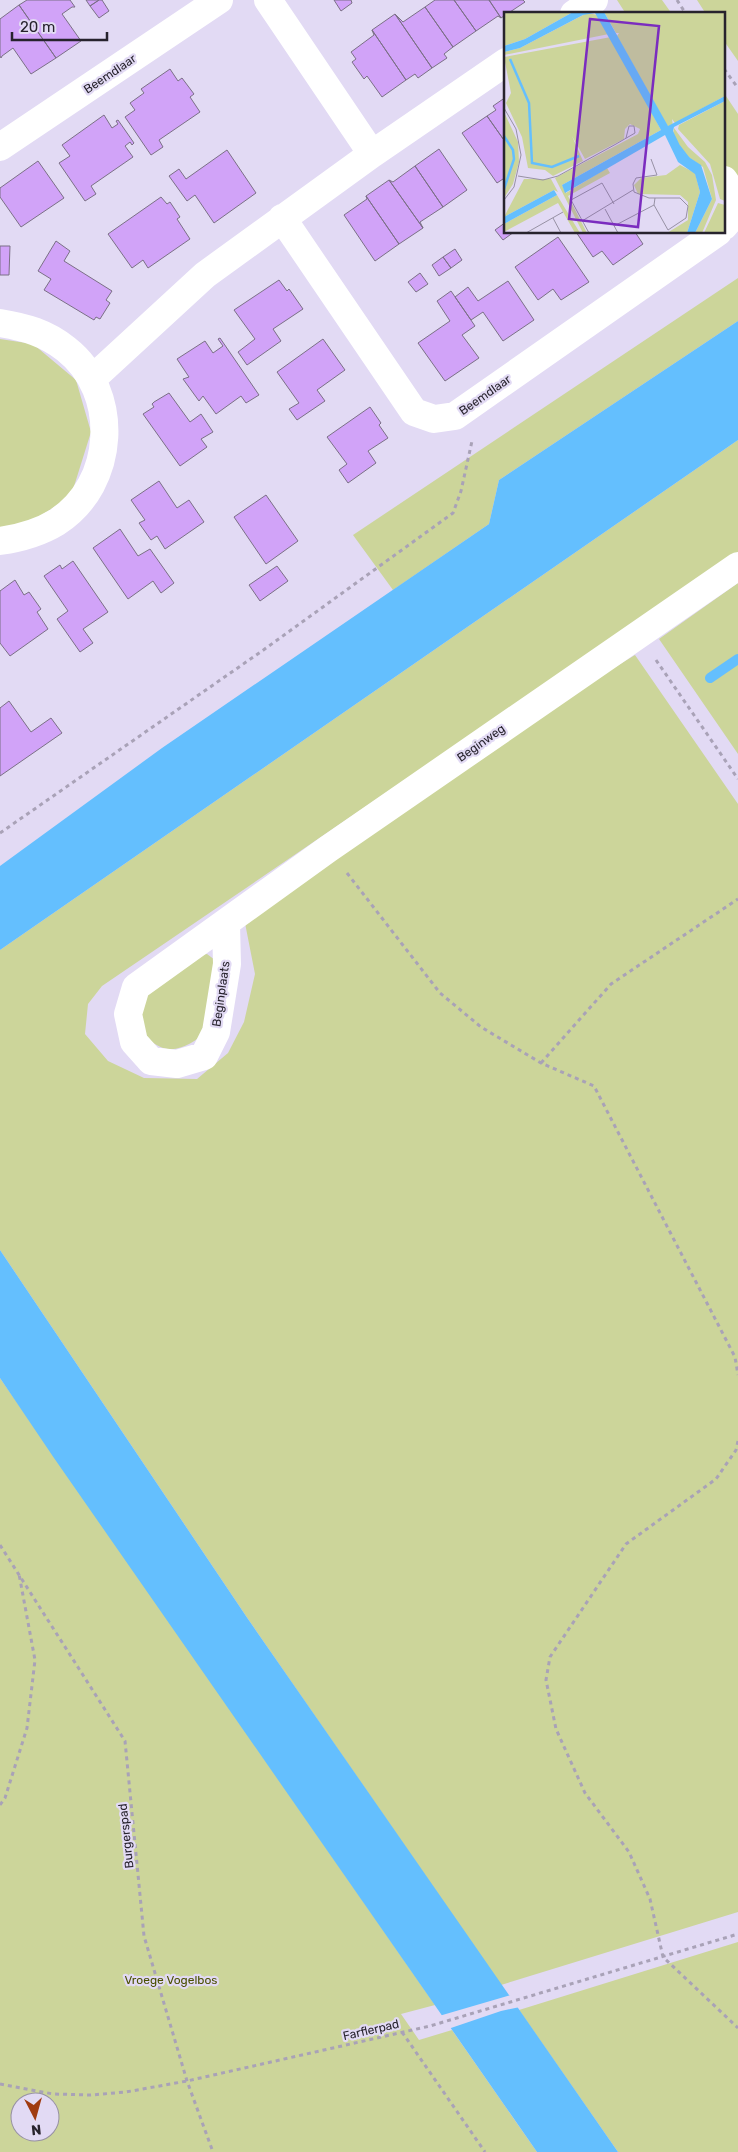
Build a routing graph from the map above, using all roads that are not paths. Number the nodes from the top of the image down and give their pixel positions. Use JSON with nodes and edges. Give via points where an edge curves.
{"nodes":[{"id":1,"x":220,"y":0,"type":"edge"},
{"id":2,"x":268,"y":0,"type":"edge"},
{"id":3,"x":596,"y":0,"type":"edge"},
{"id":4,"x":577,"y":12,"type":"edge"},
{"id":5,"x":605,"y":12,"type":"edge"},
{"id":6,"x":504,"y":63,"type":"edge"},
{"id":7,"x":0,"y":147,"type":"edge"},
{"id":8,"x":372,"y":154,"type":"junction"},
{"id":9,"x":726,"y":183,"type":"edge"},
{"id":10,"x":282,"y":218,"type":"junction"},
{"id":11,"x":726,"y":224,"type":"edge"},
{"id":12,"x":715,"y":234,"type":"edge"},
{"id":13,"x":0,"y":323,"type":"edge"},
{"id":14,"x":92,"y":379,"type":"junction"},
{"id":15,"x":0,"y":541,"type":"edge"},
{"id":16,"x":738,"y":566,"type":"edge"},
{"id":17,"x":226,"y":924,"type":"junction"}],
"edges":[{"from":1,"to":7,"type":"street","name":"Beemdlaar"},
{"from":2,"to":8,"type":"street"},
{"from":3,"to":4,"type":"street"},
{"from":3,"to":5,"type":"street"},
{"from":6,"to":8,"type":"street"},
{"from":8,"to":10,"type":"street"},
{"from":9,"to":11,"type":"street","via":[[738,210]]},
{"from":10,"to":12,"type":"street","name":"Beemdlaar","via":[[414,412],[434,420],[455,416]]},
{"from":10,"to":14,"type":"street","via":[[205,275]]},
{"from":13,"to":14,"type":"street","via":[[35,330],[52,339],[68,350]]},
{"from":14,"to":15,"type":"street","via":[[103,409],[105,441],[90,487],[58,522],[29,536]]},
{"from":16,"to":17,"type":"street","name":"Beginweg","via":[[328,849]]},
{"from":17,"to":17,"type":"street","name":"Beginplaats","via":[[136,987],[128,1014],[134,1042],[151,1061],[177,1064],[204,1056],[218,1023],[227,964]]}]}
